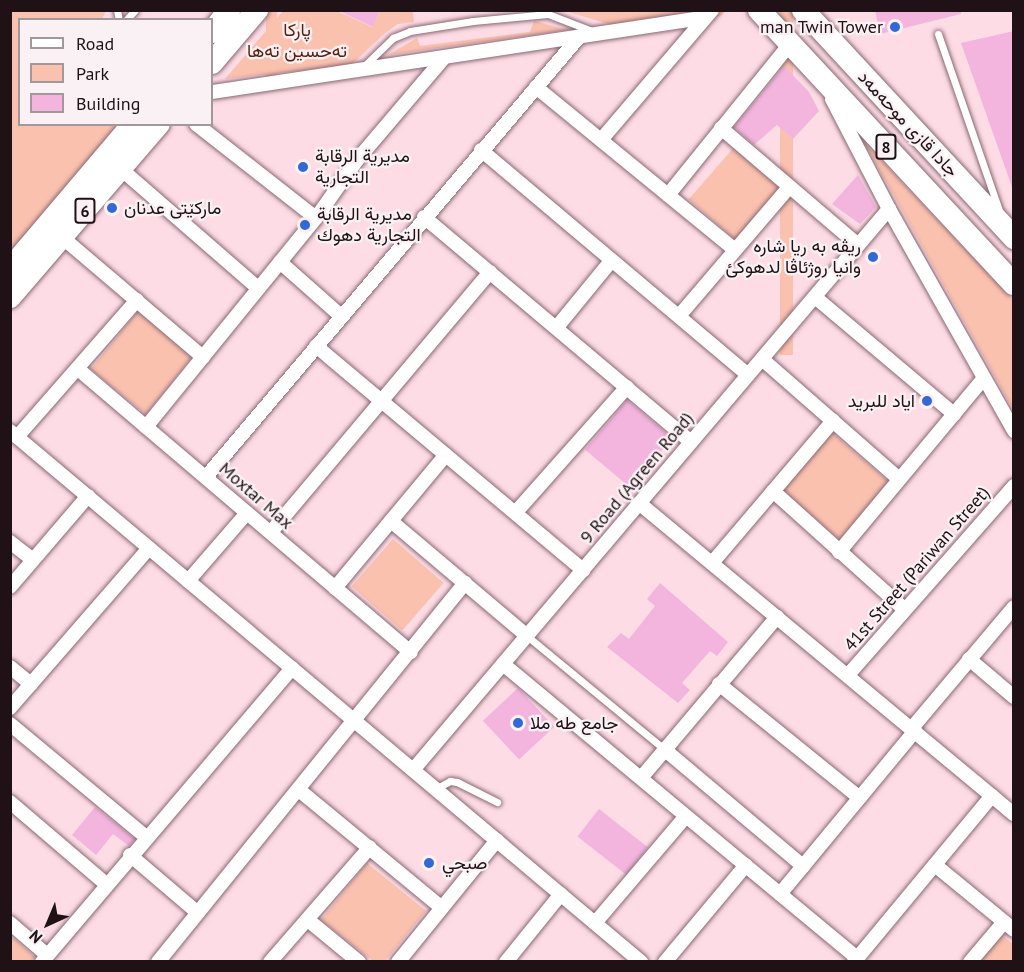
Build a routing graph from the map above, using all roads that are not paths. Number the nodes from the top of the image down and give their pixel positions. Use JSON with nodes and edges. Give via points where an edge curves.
{"nodes":[{"id":1,"x":230,"y":10,"type":"edge"},
{"id":2,"x":257,"y":10,"type":"edge"},
{"id":3,"x":759,"y":10,"type":"edge"},
{"id":4,"x":803,"y":10,"type":"edge"},
{"id":5,"x":708,"y":14,"type":"edge"},
{"id":6,"x":213,"y":31,"type":"edge"},
{"id":7,"x":938,"y":34,"type":"dead end"},
{"id":8,"x":600,"y":35,"type":"junction"},
{"id":9,"x":579,"y":37,"type":"junction"},
{"id":10,"x":790,"y":44,"type":"junction"},
{"id":11,"x":443,"y":59,"type":"junction"},
{"id":12,"x":213,"y":62,"type":"edge"},
{"id":13,"x":361,"y":69,"type":"junction"},
{"id":14,"x":822,"y":78,"type":"junction"},
{"id":15,"x":536,"y":87,"type":"junction"},
{"id":16,"x":213,"y":92,"type":"edge"},
{"id":17,"x":131,"y":126,"type":"edge"},
{"id":18,"x":157,"y":126,"type":"edge"},
{"id":19,"x":199,"y":126,"type":"edge"},
{"id":20,"x":721,"y":128,"type":"junction"},
{"id":21,"x":602,"y":140,"type":"junction"},
{"id":22,"x":481,"y":150,"type":"junction"},
{"id":23,"x":121,"y":169,"type":"junction"},
{"id":24,"x":789,"y":187,"type":"junction"},
{"id":25,"x":668,"y":195,"type":"junction"},
{"id":26,"x":889,"y":209,"type":"junction"},
{"id":27,"x":316,"y":218,"type":"junction"},
{"id":28,"x":424,"y":218,"type":"junction"},
{"id":29,"x":1010,"y":234,"type":"edge"},
{"id":30,"x":63,"y":238,"type":"junction"},
{"id":31,"x":858,"y":245,"type":"junction"},
{"id":32,"x":734,"y":249,"type":"junction"},
{"id":33,"x":611,"y":261,"type":"junction"},
{"id":34,"x":280,"y":262,"type":"junction"},
{"id":35,"x":10,"y":269,"type":"edge"},
{"id":36,"x":490,"y":272,"type":"junction"},
{"id":37,"x":1014,"y":284,"type":"edge"},
{"id":38,"x":258,"y":288,"type":"junction"},
{"id":39,"x":10,"y":297,"type":"edge"},
{"id":40,"x":815,"y":297,"type":"junction"},
{"id":41,"x":137,"y":300,"type":"junction"},
{"id":42,"x":341,"y":316,"type":"junction"},
{"id":43,"x":679,"y":316,"type":"junction"},
{"id":44,"x":557,"y":327,"type":"junction"},
{"id":45,"x":316,"y":346,"type":"junction"},
{"id":46,"x":203,"y":357,"type":"junction"},
{"id":47,"x":762,"y":359,"type":"junction"},
{"id":48,"x":78,"y":369,"type":"junction"},
{"id":49,"x":748,"y":375,"type":"junction"},
{"id":50,"x":983,"y":379,"type":"junction"},
{"id":51,"x":627,"y":387,"type":"junction"},
{"id":52,"x":381,"y":402,"type":"junction"},
{"id":53,"x":954,"y":414,"type":"junction"},
{"id":54,"x":833,"y":421,"type":"junction"},
{"id":55,"x":146,"y":427,"type":"junction"},
{"id":56,"x":1014,"y":431,"type":"edge"},
{"id":57,"x":14,"y":434,"type":"edge"},
{"id":58,"x":691,"y":442,"type":"junction"},
{"id":59,"x":446,"y":455,"type":"junction"},
{"id":60,"x":206,"y":477,"type":"junction"},
{"id":61,"x":899,"y":480,"type":"junction"},
{"id":62,"x":1014,"y":486,"type":"edge"},
{"id":63,"x":773,"y":491,"type":"junction"},
{"id":64,"x":88,"y":496,"type":"junction"},
{"id":65,"x":639,"y":503,"type":"junction"},
{"id":66,"x":516,"y":512,"type":"junction"},
{"id":67,"x":247,"y":513,"type":"junction"},
{"id":68,"x":391,"y":521,"type":"junction"},
{"id":69,"x":271,"y":532,"type":"junction"},
{"id":70,"x":10,"y":542,"type":"edge"},
{"id":71,"x":149,"y":548,"type":"junction"},
{"id":72,"x":839,"y":552,"type":"junction"},
{"id":73,"x":33,"y":560,"type":"junction"},
{"id":74,"x":712,"y":563,"type":"junction"},
{"id":75,"x":583,"y":570,"type":"junction"},
{"id":76,"x":188,"y":581,"type":"junction"},
{"id":77,"x":465,"y":583,"type":"junction"},
{"id":78,"x":10,"y":587,"type":"edge"},
{"id":79,"x":335,"y":588,"type":"junction"},
{"id":80,"x":1014,"y":607,"type":"edge"},
{"id":81,"x":904,"y":609,"type":"junction"},
{"id":82,"x":777,"y":617,"type":"junction"},
{"id":83,"x":527,"y":636,"type":"junction"},
{"id":84,"x":411,"y":651,"type":"junction"},
{"id":85,"x":969,"y":659,"type":"junction"},
{"id":86,"x":503,"y":664,"type":"junction"},
{"id":87,"x":10,"y":667,"type":"edge"},
{"id":88,"x":292,"y":668,"type":"junction"},
{"id":89,"x":848,"y":675,"type":"junction"},
{"id":90,"x":31,"y":684,"type":"junction"},
{"id":91,"x":719,"y":684,"type":"junction"},
{"id":92,"x":1014,"y":697,"type":"edge"},
{"id":93,"x":10,"y":708,"type":"edge"},
{"id":94,"x":355,"y":721,"type":"junction"},
{"id":95,"x":10,"y":724,"type":"edge"},
{"id":96,"x":913,"y":729,"type":"junction"},
{"id":97,"x":664,"y":748,"type":"junction"},
{"id":98,"x":413,"y":770,"type":"junction"},
{"id":99,"x":641,"y":778,"type":"junction"},
{"id":100,"x":437,"y":788,"type":"junction"},
{"id":101,"x":299,"y":790,"type":"junction"},
{"id":102,"x":992,"y":796,"type":"junction"},
{"id":103,"x":860,"y":798,"type":"junction"},
{"id":104,"x":10,"y":802,"type":"edge"},
{"id":105,"x":497,"y":802,"type":"dead end"},
{"id":106,"x":1014,"y":814,"type":"edge"},
{"id":107,"x":686,"y":816,"type":"junction"},
{"id":108,"x":146,"y":837,"type":"junction"},
{"id":109,"x":497,"y":840,"type":"junction"},
{"id":110,"x":370,"y":847,"type":"junction"},
{"id":111,"x":130,"y":855,"type":"junction"},
{"id":112,"x":746,"y":865,"type":"junction"},
{"id":113,"x":935,"y":865,"type":"junction"},
{"id":114,"x":803,"y":866,"type":"junction"},
{"id":115,"x":106,"y":884,"type":"junction"},
{"id":116,"x":561,"y":894,"type":"junction"},
{"id":117,"x":780,"y":894,"type":"junction"},
{"id":118,"x":441,"y":907,"type":"junction"},
{"id":119,"x":198,"y":913,"type":"junction"},
{"id":120,"x":308,"y":920,"type":"junction"},
{"id":121,"x":10,"y":923,"type":"edge"},
{"id":122,"x":595,"y":923,"type":"junction"},
{"id":123,"x":1009,"y":926,"type":"edge"},
{"id":124,"x":44,"y":958,"type":"edge"},
{"id":125,"x":856,"y":960,"type":"edge"},
{"id":126,"x":158,"y":962,"type":"edge"},
{"id":127,"x":270,"y":962,"type":"edge"},
{"id":128,"x":359,"y":962,"type":"edge"},
{"id":129,"x":398,"y":962,"type":"edge"},
{"id":130,"x":506,"y":962,"type":"edge"},
{"id":131,"x":641,"y":962,"type":"edge"},
{"id":132,"x":664,"y":962,"type":"edge"},
{"id":133,"x":970,"y":962,"type":"edge"}],
"edges":[{"from":1,"to":6,"type":"main road"},
{"from":2,"to":12,"type":"main road"},
{"from":3,"to":10,"type":"main road","name":"جادا قازی موحەمەد","number":"8"},
{"from":4,"to":29,"type":"main road","name":"جادا قازی موحەمەد","number":"8"},
{"from":5,"to":8,"type":"street"},
{"from":5,"to":21,"type":"street"},
{"from":7,"to":29,"type":"lane"},
{"from":8,"to":9,"type":"street"},
{"from":8,"to":13,"type":"lane","via":[[548,14],[463,23],[410,31],[393,38]]},
{"from":9,"to":11,"type":"street"},
{"from":9,"to":15,"type":"street"},
{"from":10,"to":14,"type":"main road","name":"جادا قازی موحەمەد","number":"8"},
{"from":10,"to":20,"type":"street"},
{"from":11,"to":13,"type":"street"},
{"from":11,"to":27,"type":"street","via":[[357,160]]},
{"from":13,"to":16,"type":"street"},
{"from":14,"to":26,"type":"street"},
{"from":14,"to":37,"type":"main road","name":"جادا قازی موحەمەد","number":"8"},
{"from":15,"to":21,"type":"street"},
{"from":15,"to":22,"type":"street"},
{"from":17,"to":35,"type":"main road","number":"6"},
{"from":18,"to":23,"type":"main road","number":"6"},
{"from":19,"to":27,"type":"street"},
{"from":20,"to":24,"type":"street"},
{"from":20,"to":25,"type":"street"},
{"from":21,"to":25,"type":"street"},
{"from":22,"to":28,"type":"street"},
{"from":22,"to":33,"type":"street"},
{"from":23,"to":30,"type":"main road","number":"6"},
{"from":23,"to":38,"type":"street"},
{"from":24,"to":31,"type":"street"},
{"from":24,"to":32,"type":"street"},
{"from":25,"to":32,"type":"street"},
{"from":26,"to":31,"type":"street","name":"9 Road (Agreen Road)"},
{"from":26,"to":50,"type":"street"},
{"from":27,"to":34,"type":"street"},
{"from":28,"to":36,"type":"street"},
{"from":28,"to":42,"type":"street"},
{"from":30,"to":39,"type":"main road","number":"6"},
{"from":30,"to":41,"type":"street"},
{"from":31,"to":40,"type":"street","name":"9 Road (Agreen Road)"},
{"from":32,"to":43,"type":"street"},
{"from":33,"to":43,"type":"street"},
{"from":33,"to":44,"type":"street"},
{"from":34,"to":38,"type":"street"},
{"from":34,"to":42,"type":"street"},
{"from":36,"to":44,"type":"street"},
{"from":36,"to":52,"type":"street"},
{"from":38,"to":46,"type":"street"},
{"from":40,"to":47,"type":"street","name":"9 Road (Agreen Road)"},
{"from":40,"to":53,"type":"street"},
{"from":41,"to":46,"type":"street"},
{"from":41,"to":48,"type":"street"},
{"from":42,"to":45,"type":"street"},
{"from":43,"to":49,"type":"street"},
{"from":44,"to":51,"type":"street"},
{"from":45,"to":52,"type":"street"},
{"from":45,"to":60,"type":"street"},
{"from":46,"to":55,"type":"street"},
{"from":47,"to":49,"type":"street","name":"9 Road (Agreen Road)"},
{"from":47,"to":54,"type":"street"},
{"from":48,"to":55,"type":"street","name":"Moxtar Max"},
{"from":48,"to":57,"type":"street"},
{"from":49,"to":58,"type":"street","name":"9 Road (Agreen Road)"},
{"from":50,"to":53,"type":"street"},
{"from":50,"to":56,"type":"street"},
{"from":51,"to":58,"type":"street"},
{"from":51,"to":66,"type":"street"},
{"from":52,"to":59,"type":"street"},
{"from":52,"to":69,"type":"street"},
{"from":53,"to":61,"type":"street"},
{"from":54,"to":61,"type":"street"},
{"from":54,"to":63,"type":"street"},
{"from":55,"to":60,"type":"street","name":"Moxtar Max"},
{"from":57,"to":64,"type":"street"},
{"from":58,"to":65,"type":"street","name":"9 Road (Agreen Road)"},
{"from":59,"to":66,"type":"street"},
{"from":59,"to":68,"type":"street"},
{"from":60,"to":67,"type":"street","name":"Moxtar Max"},
{"from":61,"to":72,"type":"street"},
{"from":62,"to":81,"type":"street","name":"41st Street (Pariwan Street)"},
{"from":63,"to":72,"type":"street"},
{"from":63,"to":74,"type":"street"},
{"from":64,"to":71,"type":"street"},
{"from":64,"to":73,"type":"street"},
{"from":65,"to":74,"type":"street"},
{"from":65,"to":75,"type":"street","name":"9 Road (Agreen Road)"},
{"from":66,"to":75,"type":"street"},
{"from":67,"to":69,"type":"street","name":"Moxtar Max"},
{"from":67,"to":76,"type":"street"},
{"from":68,"to":77,"type":"street"},
{"from":68,"to":79,"type":"street"},
{"from":69,"to":79,"type":"street","name":"Moxtar Max"},
{"from":70,"to":73,"type":"street"},
{"from":71,"to":76,"type":"street"},
{"from":71,"to":90,"type":"street"},
{"from":72,"to":81,"type":"street"},
{"from":73,"to":78,"type":"street"},
{"from":74,"to":82,"type":"street"},
{"from":75,"to":83,"type":"street","name":"9 Road (Agreen Road)"},
{"from":76,"to":88,"type":"street"},
{"from":77,"to":83,"type":"street"},
{"from":77,"to":84,"type":"street"},
{"from":79,"to":84,"type":"street","name":"Moxtar Max"},
{"from":80,"to":85,"type":"street"},
{"from":81,"to":89,"type":"street","name":"41st Street (Pariwan Street)"},
{"from":82,"to":89,"type":"street"},
{"from":82,"to":91,"type":"street"},
{"from":83,"to":86,"type":"street","name":"9 Road (Agreen Road)"},
{"from":83,"to":97,"type":"lane"},
{"from":84,"to":94,"type":"street"},
{"from":85,"to":92,"type":"street"},
{"from":85,"to":96,"type":"street"},
{"from":86,"to":98,"type":"street","name":"9 Road (Agreen Road)"},
{"from":86,"to":99,"type":"street"},
{"from":87,"to":90,"type":"street"},
{"from":88,"to":94,"type":"street"},
{"from":88,"to":108,"type":"street"},
{"from":89,"to":96,"type":"street"},
{"from":90,"to":93,"type":"street"},
{"from":91,"to":97,"type":"street"},
{"from":91,"to":103,"type":"street"},
{"from":94,"to":98,"type":"street"},
{"from":94,"to":101,"type":"street"},
{"from":95,"to":108,"type":"street"},
{"from":96,"to":102,"type":"street"},
{"from":96,"to":103,"type":"street"},
{"from":97,"to":99,"type":"street"},
{"from":97,"to":114,"type":"street"},
{"from":98,"to":100,"type":"street"},
{"from":99,"to":107,"type":"street"},
{"from":100,"to":105,"type":"lane","via":[[457,782]]},
{"from":100,"to":109,"type":"street"},
{"from":101,"to":110,"type":"street"},
{"from":101,"to":119,"type":"street"},
{"from":102,"to":106,"type":"street"},
{"from":102,"to":113,"type":"street"},
{"from":103,"to":114,"type":"street"},
{"from":104,"to":115,"type":"street"},
{"from":107,"to":112,"type":"street"},
{"from":107,"to":122,"type":"street"},
{"from":108,"to":111,"type":"street"},
{"from":109,"to":116,"type":"street"},
{"from":109,"to":118,"type":"street"},
{"from":110,"to":118,"type":"street"},
{"from":110,"to":120,"type":"street"},
{"from":111,"to":115,"type":"street"},
{"from":111,"to":119,"type":"street"},
{"from":112,"to":117,"type":"street"},
{"from":112,"to":132,"type":"street"},
{"from":113,"to":123,"type":"street"},
{"from":113,"to":125,"type":"street"},
{"from":114,"to":117,"type":"street"},
{"from":115,"to":124,"type":"street"},
{"from":116,"to":122,"type":"street"},
{"from":116,"to":130,"type":"street"},
{"from":117,"to":125,"type":"street"},
{"from":118,"to":129,"type":"street"},
{"from":119,"to":126,"type":"street"},
{"from":120,"to":127,"type":"street"},
{"from":120,"to":128,"type":"street"},
{"from":121,"to":124,"type":"street"},
{"from":122,"to":131,"type":"street"},
{"from":123,"to":133,"type":"street"}]}
